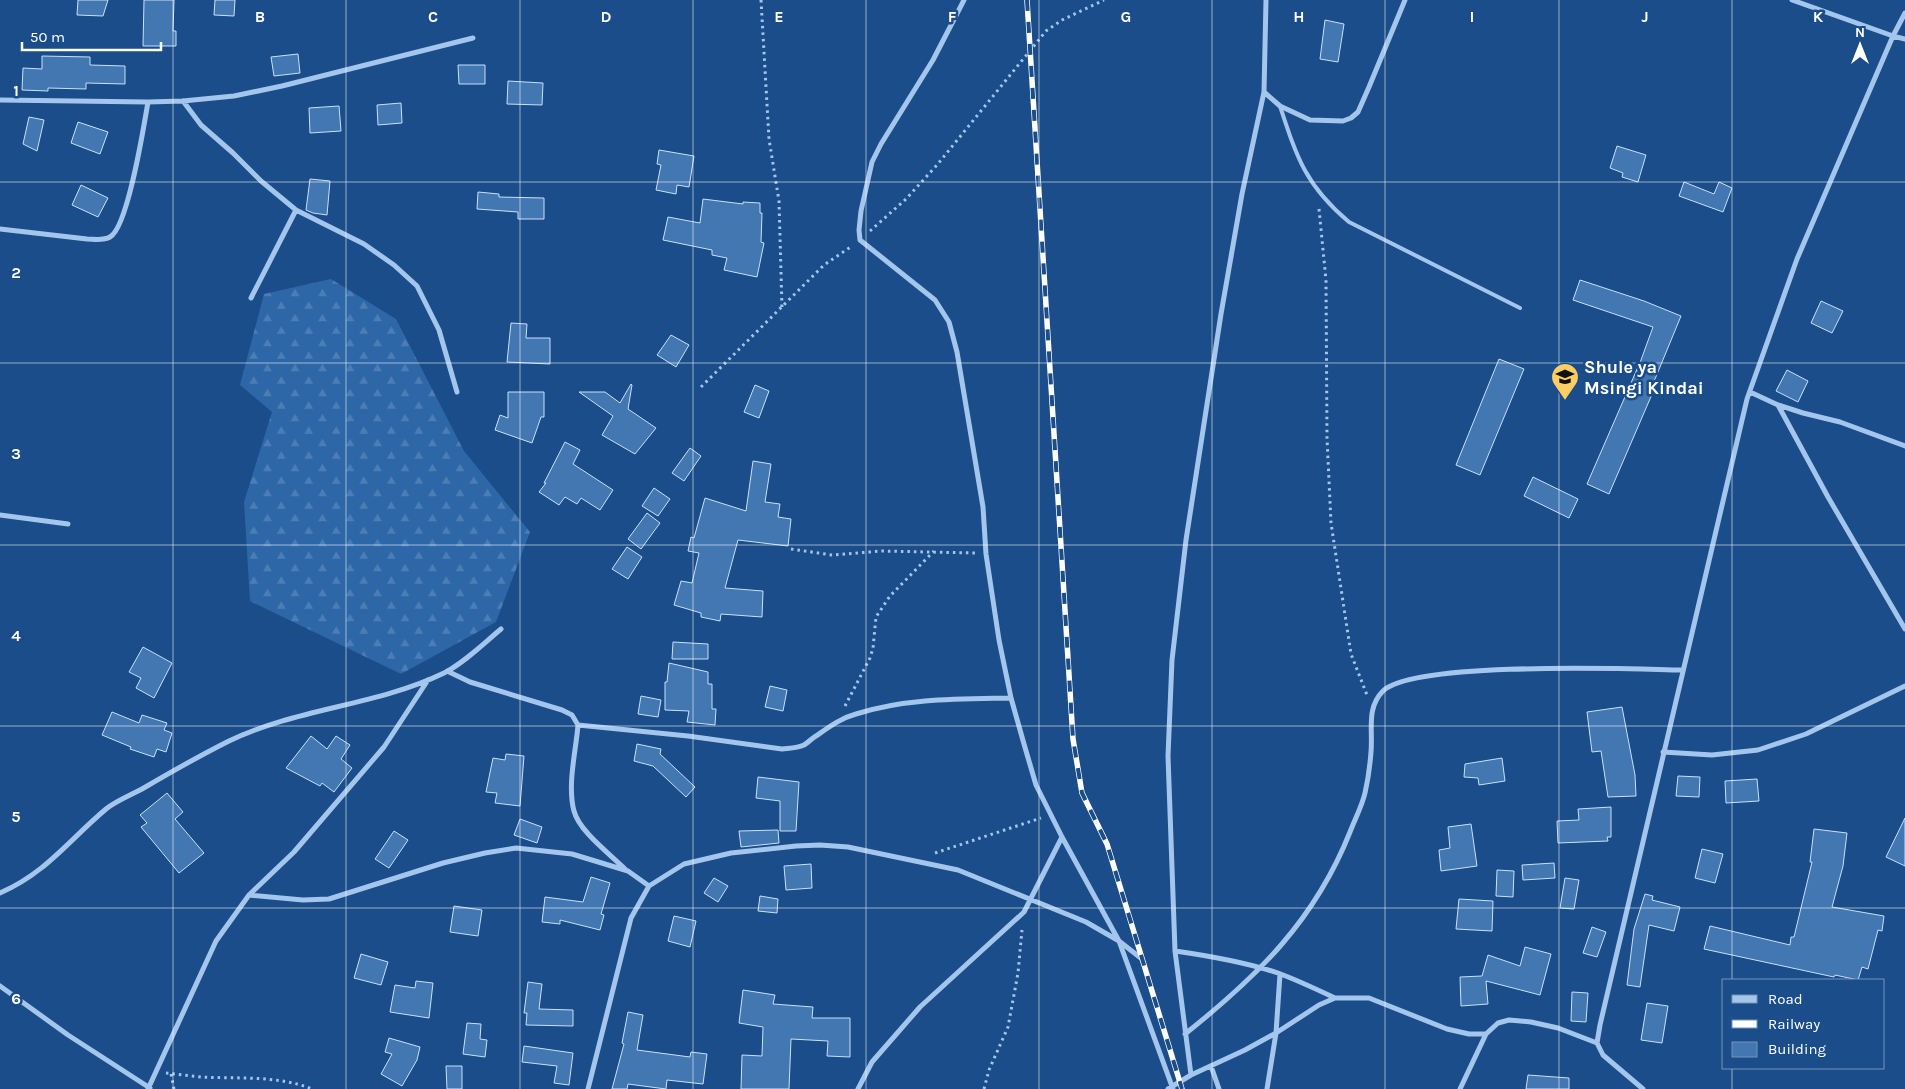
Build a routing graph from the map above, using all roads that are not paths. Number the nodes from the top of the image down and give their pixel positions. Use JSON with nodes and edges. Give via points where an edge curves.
{"nodes":[{"id":1,"x":964,"y":0,"type":"edge"},
{"id":2,"x":1266,"y":0,"type":"edge"},
{"id":3,"x":1405,"y":0,"type":"edge"},
{"id":4,"x":1792,"y":0,"type":"edge"},
{"id":5,"x":1905,"y":13,"type":"edge"},
{"id":6,"x":1893,"y":36,"type":"junction"},
{"id":7,"x":473,"y":38,"type":"dead end"},
{"id":8,"x":1905,"y":39,"type":"edge"},
{"id":9,"x":1264,"y":92,"type":"junction"},
{"id":10,"x":0,"y":100,"type":"edge"},
{"id":11,"x":183,"y":101,"type":"junction"},
{"id":12,"x":148,"y":102,"type":"junction"},
{"id":13,"x":1280,"y":106,"type":"junction"},
{"id":14,"x":296,"y":210,"type":"junction"},
{"id":15,"x":0,"y":229,"type":"edge"},
{"id":16,"x":251,"y":298,"type":"dead end"},
{"id":17,"x":1520,"y":308,"type":"dead end"},
{"id":18,"x":457,"y":392,"type":"dead end"},
{"id":19,"x":1750,"y":392,"type":"junction"},
{"id":20,"x":1778,"y":405,"type":"junction"},
{"id":21,"x":1905,"y":446,"type":"edge"},
{"id":22,"x":0,"y":515,"type":"edge"},
{"id":23,"x":68,"y":524,"type":"dead end"},
{"id":24,"x":501,"y":629,"type":"dead end"},
{"id":25,"x":1905,"y":629,"type":"edge"},
{"id":26,"x":1683,"y":670,"type":"junction"},
{"id":27,"x":447,"y":671,"type":"junction"},
{"id":28,"x":428,"y":680,"type":"junction"},
{"id":29,"x":1905,"y":686,"type":"edge"},
{"id":30,"x":1011,"y":698,"type":"junction"},
{"id":31,"x":578,"y":725,"type":"junction"},
{"id":32,"x":1663,"y":752,"type":"junction"},
{"id":33,"x":1062,"y":837,"type":"junction"},
{"id":34,"x":628,"y":871,"type":"junction"},
{"id":35,"x":649,"y":886,"type":"junction"},
{"id":36,"x":0,"y":893,"type":"edge"},
{"id":37,"x":248,"y":895,"type":"junction"},
{"id":38,"x":1031,"y":900,"type":"junction"},
{"id":39,"x":1119,"y":941,"type":"junction"},
{"id":40,"x":1176,"y":951,"type":"junction"},
{"id":41,"x":1142,"y":959,"type":"dead end"},
{"id":42,"x":1262,"y":968,"type":"junction"},
{"id":43,"x":1280,"y":974,"type":"junction"},
{"id":44,"x":0,"y":986,"type":"edge"},
{"id":45,"x":1335,"y":998,"type":"junction"},
{"id":46,"x":1276,"y":1033,"type":"junction"},
{"id":47,"x":1185,"y":1034,"type":"junction"},
{"id":48,"x":1486,"y":1034,"type":"junction"},
{"id":49,"x":1597,"y":1043,"type":"junction"},
{"id":50,"x":1211,"y":1066,"type":"junction"},
{"id":51,"x":1191,"y":1074,"type":"junction"},
{"id":52,"x":149,"y":1088,"type":"edge"},
{"id":53,"x":1171,"y":1088,"type":"edge"},
{"id":54,"x":588,"y":1089,"type":"edge"},
{"id":55,"x":858,"y":1089,"type":"edge"},
{"id":56,"x":1219,"y":1089,"type":"edge"},
{"id":57,"x":1267,"y":1089,"type":"edge"},
{"id":58,"x":1460,"y":1089,"type":"edge"},
{"id":59,"x":1643,"y":1089,"type":"edge"}],
"edges":[{"from":1,"to":30,"type":"street","via":[[933,60],[872,162],[859,230],[860,240],[936,300],[949,322],[981,497],[986,554]]},
{"from":2,"to":9,"type":"street"},
{"from":3,"to":13,"type":"street","via":[[1362,104],[1351,118],[1343,121],[1310,120]]},
{"from":4,"to":6,"type":"street"},
{"from":5,"to":6,"type":"street"},
{"from":6,"to":8,"type":"street"},
{"from":6,"to":19,"type":"street","via":[[1797,259]]},
{"from":7,"to":11,"type":"street","via":[[282,86],[234,96]]},
{"from":9,"to":13,"type":"street"},
{"from":9,"to":40,"type":"street","via":[[1221,314],[1186,540],[1172,660],[1168,756]]},
{"from":10,"to":12,"type":"street"},
{"from":11,"to":12,"type":"street"},
{"from":11,"to":14,"type":"street","via":[[201,125]]},
{"from":12,"to":15,"type":"street","via":[[139,150],[116,231],[99,240]]},
{"from":13,"to":17,"type":"lane","via":[[1297,158],[1317,191],[1349,222]]},
{"from":14,"to":16,"type":"street"},
{"from":14,"to":18,"type":"street","via":[[364,244],[417,286],[439,330]]},
{"from":19,"to":20,"type":"street"},
{"from":19,"to":26,"type":"street"},
{"from":20,"to":21,"type":"street","via":[[1840,422]]},
{"from":20,"to":25,"type":"street"},
{"from":22,"to":23,"type":"street"},
{"from":24,"to":27,"type":"street"},
{"from":26,"to":32,"type":"street"},
{"from":26,"to":42,"type":"street","via":[[1495,670],[1444,674],[1402,682],[1384,690],[1373,707],[1365,794],[1340,856],[1296,928]]},
{"from":27,"to":28,"type":"street"},
{"from":27,"to":31,"type":"street","via":[[470,682],[562,710],[572,715]]},
{"from":28,"to":36,"type":"street","via":[[404,690],[273,723],[229,741],[108,808],[41,870]]},
{"from":28,"to":37,"type":"street","via":[[384,747],[347,792],[294,852]]},
{"from":29,"to":32,"type":"street","via":[[1806,734],[1758,750],[1712,755]]},
{"from":30,"to":31,"type":"street","via":[[910,702],[855,714],[836,722],[806,744],[782,749]]},
{"from":30,"to":33,"type":"street","via":[[1036,784]]},
{"from":31,"to":34,"type":"street","via":[[572,793],[574,811],[582,825]]},
{"from":32,"to":49,"type":"street"},
{"from":33,"to":38,"type":"street"},
{"from":33,"to":39,"type":"street"},
{"from":34,"to":35,"type":"street"},
{"from":34,"to":37,"type":"street","via":[[572,854],[516,848],[443,863],[329,899]]},
{"from":35,"to":38,"type":"street","via":[[684,864],[731,853],[820,844],[958,870]]},
{"from":35,"to":54,"type":"street","via":[[631,918]]},
{"from":37,"to":52,"type":"street","via":[[216,941]]},
{"from":38,"to":39,"type":"street","via":[[1086,922]]},
{"from":38,"to":55,"type":"street","via":[[1003,933],[920,1007],[872,1062]]},
{"from":39,"to":41,"type":"street"},
{"from":39,"to":53,"type":"street"},
{"from":40,"to":42,"type":"street"},
{"from":40,"to":47,"type":"street"},
{"from":42,"to":43,"type":"street"},
{"from":42,"to":47,"type":"street"},
{"from":43,"to":45,"type":"street"},
{"from":43,"to":46,"type":"street"},
{"from":44,"to":52,"type":"street"},
{"from":45,"to":46,"type":"street"},
{"from":45,"to":48,"type":"street","via":[[1369,998],[1447,1029]]},
{"from":46,"to":50,"type":"street"},
{"from":46,"to":57,"type":"street"},
{"from":47,"to":51,"type":"street"},
{"from":48,"to":49,"type":"street","via":[[1509,1020],[1558,1028]]},
{"from":48,"to":58,"type":"street"},
{"from":49,"to":59,"type":"street","via":[[1603,1055]]},
{"from":50,"to":51,"type":"street"},
{"from":50,"to":56,"type":"street"},
{"from":51,"to":53,"type":"street"}]}
